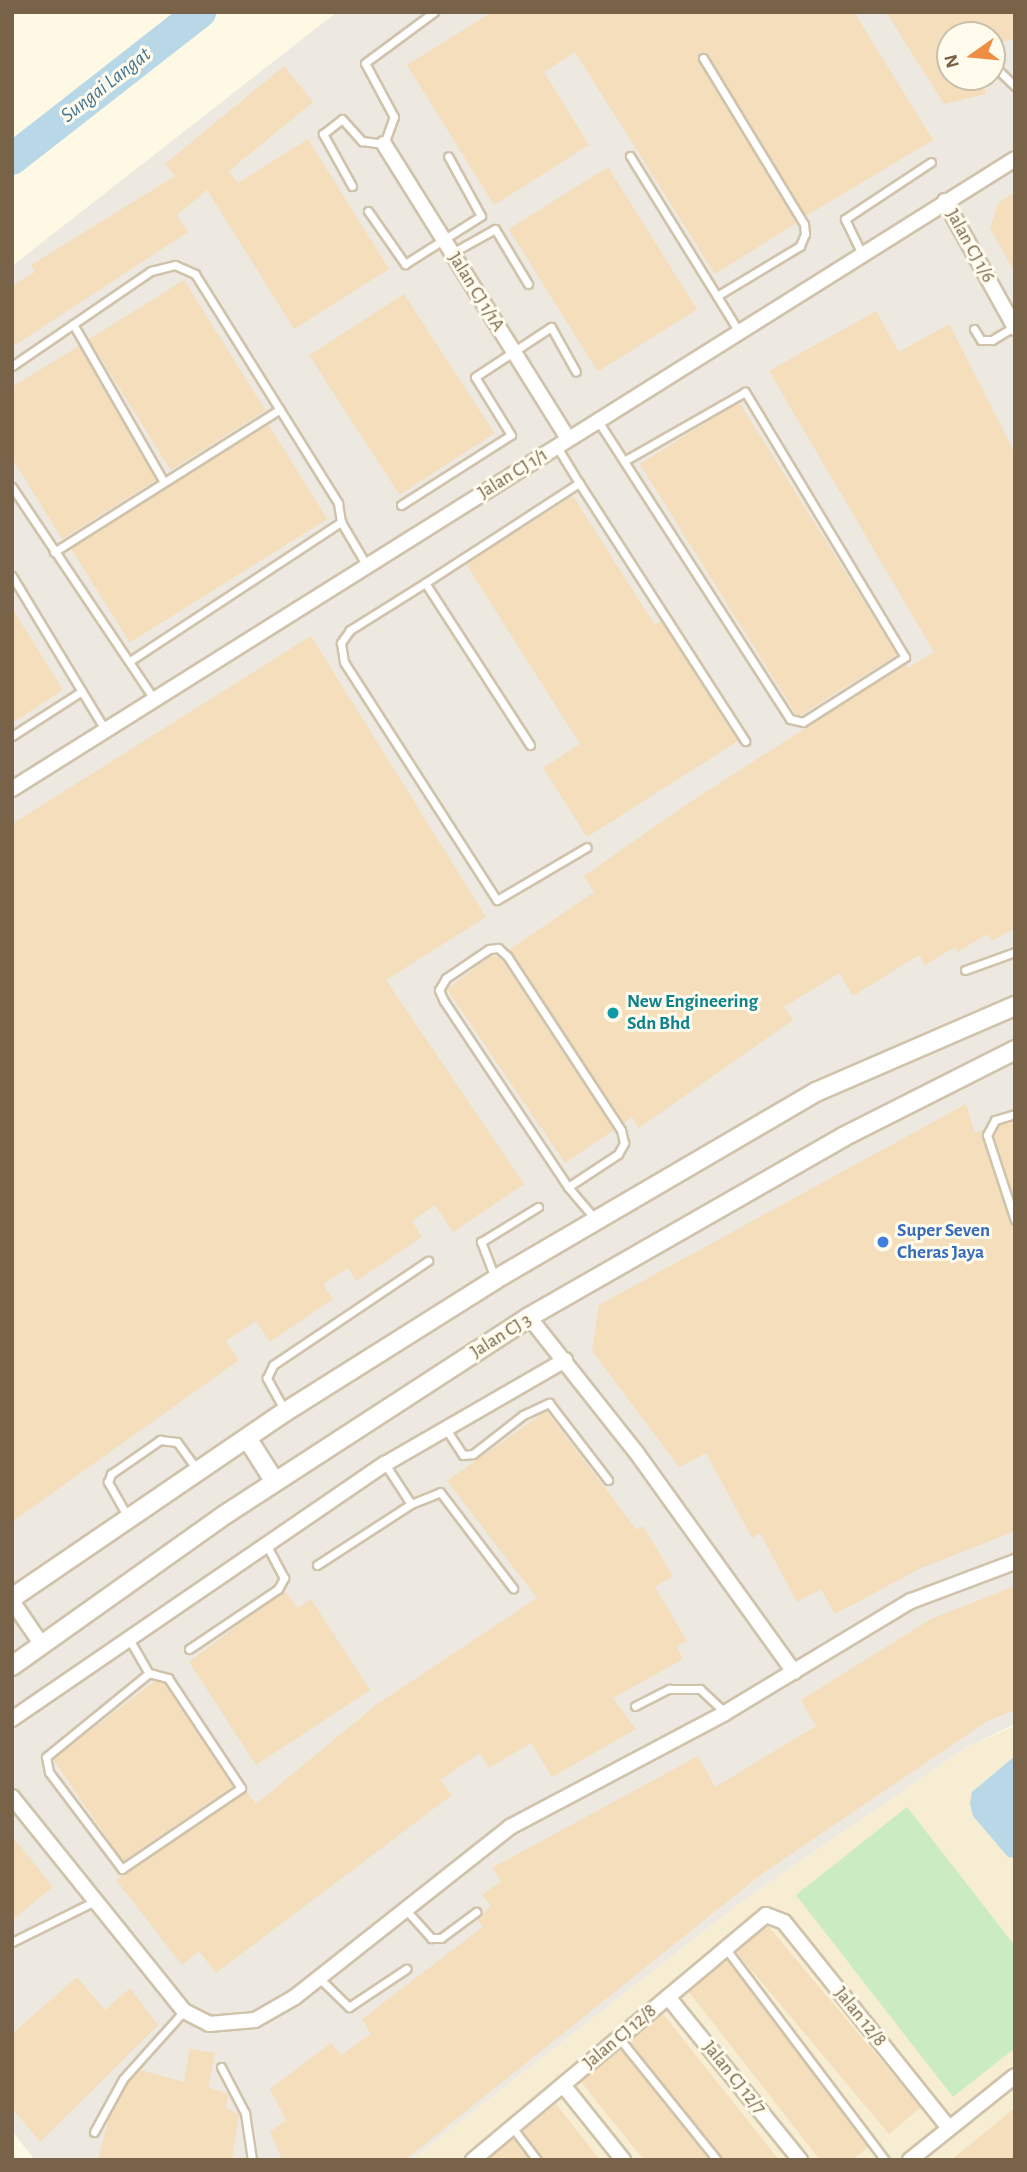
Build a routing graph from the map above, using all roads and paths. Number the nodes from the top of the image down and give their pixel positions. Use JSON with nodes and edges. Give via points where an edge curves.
{"nodes":[{"id":1,"x":434,"y":12,"type":"edge"},
{"id":2,"x":703,"y":58,"type":"dead end"},
{"id":3,"x":384,"y":144,"type":"junction"},
{"id":4,"x":448,"y":156,"type":"dead end"},
{"id":5,"x":630,"y":156,"type":"dead end"},
{"id":6,"x":1015,"y":159,"type":"edge"},
{"id":7,"x":931,"y":162,"type":"dead end"},
{"id":8,"x":352,"y":186,"type":"dead end"},
{"id":9,"x":945,"y":201,"type":"junction"},
{"id":10,"x":368,"y":211,"type":"dead end"},
{"id":11,"x":443,"y":239,"type":"junction"},
{"id":12,"x":452,"y":253,"type":"junction"},
{"id":13,"x":862,"y":254,"type":"junction"},
{"id":14,"x":528,"y":284,"type":"dead end"},
{"id":15,"x":717,"y":296,"type":"junction"},
{"id":16,"x":73,"y":324,"type":"junction"},
{"id":17,"x":1015,"y":328,"type":"edge"},
{"id":18,"x":974,"y":329,"type":"dead end"},
{"id":19,"x":739,"y":332,"type":"junction"},
{"id":20,"x":514,"y":352,"type":"junction"},
{"id":21,"x":12,"y":366,"type":"edge"},
{"id":22,"x":576,"y":372,"type":"dead end"},
{"id":23,"x":280,"y":409,"type":"junction"},
{"id":24,"x":598,"y":421,"type":"junction"},
{"id":25,"x":562,"y":443,"type":"junction"},
{"id":26,"x":624,"y":461,"type":"junction"},
{"id":27,"x":164,"y":482,"type":"junction"},
{"id":28,"x":579,"y":483,"type":"junction"},
{"id":29,"x":12,"y":487,"type":"edge"},
{"id":30,"x":401,"y":505,"type":"dead end"},
{"id":31,"x":341,"y":523,"type":"junction"},
{"id":32,"x":54,"y":552,"type":"junction"},
{"id":33,"x":368,"y":565,"type":"junction"},
{"id":34,"x":12,"y":576,"type":"edge"},
{"id":35,"x":425,"y":583,"type":"junction"},
{"id":36,"x":130,"y":661,"type":"junction"},
{"id":37,"x":82,"y":691,"type":"junction"},
{"id":38,"x":154,"y":700,"type":"junction"},
{"id":39,"x":106,"y":731,"type":"junction"},
{"id":40,"x":12,"y":736,"type":"edge"},
{"id":41,"x":745,"y":741,"type":"dead end"},
{"id":42,"x":530,"y":745,"type":"dead end"},
{"id":43,"x":12,"y":789,"type":"edge"},
{"id":44,"x":587,"y":847,"type":"dead end"},
{"id":45,"x":1015,"y":953,"type":"edge"},
{"id":46,"x":965,"y":971,"type":"dead end"},
{"id":47,"x":1015,"y":1006,"type":"edge"},
{"id":48,"x":1015,"y":1050,"type":"edge"},
{"id":49,"x":1015,"y":1114,"type":"edge"},
{"id":50,"x":568,"y":1186,"type":"junction"},
{"id":51,"x":538,"y":1206,"type":"dead end"},
{"id":52,"x":1015,"y":1220,"type":"edge"},
{"id":53,"x":596,"y":1221,"type":"junction"},
{"id":54,"x":428,"y":1261,"type":"dead end"},
{"id":55,"x":495,"y":1279,"type":"junction"},
{"id":56,"x":529,"y":1317,"type":"junction"},
{"id":57,"x":565,"y":1360,"type":"junction"},
{"id":58,"x":285,"y":1412,"type":"junction"},
{"id":59,"x":446,"y":1429,"type":"junction"},
{"id":60,"x":247,"y":1438,"type":"junction"},
{"id":61,"x":385,"y":1464,"type":"junction"},
{"id":62,"x":199,"y":1471,"type":"junction"},
{"id":63,"x":608,"y":1480,"type":"dead end"},
{"id":64,"x":275,"y":1482,"type":"junction"},
{"id":65,"x":411,"y":1504,"type":"junction"},
{"id":66,"x":129,"y":1519,"type":"junction"},
{"id":67,"x":265,"y":1544,"type":"junction"},
{"id":68,"x":1015,"y":1562,"type":"edge"},
{"id":69,"x":317,"y":1565,"type":"dead end"},
{"id":70,"x":513,"y":1588,"type":"dead end"},
{"id":71,"x":12,"y":1600,"type":"edge"},
{"id":72,"x":129,"y":1639,"type":"junction"},
{"id":73,"x":42,"y":1645,"type":"junction"},
{"id":74,"x":189,"y":1649,"type":"dead end"},
{"id":75,"x":12,"y":1665,"type":"edge"},
{"id":76,"x":794,"y":1672,"type":"junction"},
{"id":77,"x":149,"y":1673,"type":"junction"},
{"id":78,"x":635,"y":1706,"type":"dead end"},
{"id":79,"x":725,"y":1713,"type":"junction"},
{"id":80,"x":12,"y":1719,"type":"edge"},
{"id":81,"x":12,"y":1797,"type":"edge"},
{"id":82,"x":93,"y":1902,"type":"junction"},
{"id":83,"x":405,"y":1909,"type":"junction"},
{"id":84,"x":476,"y":1912,"type":"dead end"},
{"id":85,"x":766,"y":1915,"type":"joint"},
{"id":86,"x":12,"y":1942,"type":"edge"},
{"id":87,"x":726,"y":1949,"type":"junction"},
{"id":88,"x":406,"y":1969,"type":"dead end"},
{"id":89,"x":318,"y":1978,"type":"junction"},
{"id":90,"x":668,"y":1997,"type":"junction"},
{"id":91,"x":184,"y":2011,"type":"junction"},
{"id":92,"x":619,"y":2038,"type":"junction"},
{"id":93,"x":221,"y":2067,"type":"dead end"},
{"id":94,"x":1015,"y":2076,"type":"edge"},
{"id":95,"x":563,"y":2085,"type":"junction"},
{"id":96,"x":512,"y":2127,"type":"junction"},
{"id":97,"x":949,"y":2128,"type":"junction"},
{"id":98,"x":94,"y":2132,"type":"dead end"},
{"id":99,"x":251,"y":2160,"type":"edge"},
{"id":100,"x":473,"y":2160,"type":"edge"},
{"id":101,"x":537,"y":2160,"type":"edge"},
{"id":102,"x":623,"y":2160,"type":"edge"},
{"id":103,"x":717,"y":2160,"type":"edge"},
{"id":104,"x":800,"y":2160,"type":"edge"},
{"id":105,"x":885,"y":2160,"type":"edge"},
{"id":106,"x":910,"y":2160,"type":"edge"}],
"edges":[{"from":1,"to":3,"type":"lane","via":[[365,63],[394,117]]},
{"from":2,"to":15,"type":"lane","via":[[804,224],[805,234],[800,246]]},
{"from":3,"to":8,"type":"lane","via":[[362,141],[342,120],[323,134]]},
{"from":3,"to":11,"type":"street","name":"Jalan CJ 1/1A"},
{"from":4,"to":11,"type":"lane","via":[[482,211]]},
{"from":5,"to":15,"type":"lane"},
{"from":6,"to":9,"type":"street","name":"Jalan CJ 1/1"},
{"from":7,"to":13,"type":"lane","via":[[845,219]]},
{"from":9,"to":13,"type":"street","name":"Jalan CJ 1/1"},
{"from":9,"to":17,"type":"street","name":"Jalan CJ 1/6"},
{"from":10,"to":11,"type":"lane","via":[[401,264]]},
{"from":11,"to":12,"type":"street","name":"Jalan CJ 1/1A"},
{"from":12,"to":14,"type":"lane","via":[[495,229]]},
{"from":12,"to":20,"type":"street","name":"Jalan CJ 1/1A"},
{"from":13,"to":19,"type":"street","name":"Jalan CJ 1/1"},
{"from":15,"to":19,"type":"lane"},
{"from":16,"to":21,"type":"lane"},
{"from":16,"to":23,"type":"lane","via":[[150,271],[176,265],[195,274]]},
{"from":16,"to":27,"type":"lane"},
{"from":17,"to":18,"type":"lane","via":[[992,340],[981,340]]},
{"from":19,"to":24,"type":"street","name":"Jalan CJ 1/1"},
{"from":20,"to":22,"type":"lane","via":[[551,327]]},
{"from":20,"to":25,"type":"street","name":"Jalan CJ 1/1A"},
{"from":20,"to":30,"type":"lane","via":[[475,377],[512,435]]},
{"from":23,"to":27,"type":"lane"},
{"from":23,"to":31,"type":"lane","via":[[338,503]]},
{"from":24,"to":25,"type":"street","name":"Jalan CJ 1/1"},
{"from":24,"to":26,"type":"lane"},
{"from":25,"to":28,"type":"lane"},
{"from":25,"to":33,"type":"street","name":"Jalan CJ 1/1"},
{"from":26,"to":26,"type":"lane","via":[[746,392],[905,657],[803,722],[790,719]]},
{"from":27,"to":32,"type":"lane"},
{"from":28,"to":35,"type":"lane"},
{"from":28,"to":41,"type":"lane"},
{"from":29,"to":32,"type":"lane"},
{"from":31,"to":33,"type":"lane"},
{"from":31,"to":36,"type":"lane"},
{"from":32,"to":36,"type":"lane","via":[[113,645]]},
{"from":33,"to":38,"type":"street","name":"Jalan CJ 1/1"},
{"from":34,"to":37,"type":"lane"},
{"from":35,"to":42,"type":"lane"},
{"from":35,"to":44,"type":"lane","via":[[350,630],[341,643],[344,662],[497,900]]},
{"from":36,"to":38,"type":"lane"},
{"from":37,"to":39,"type":"lane"},
{"from":37,"to":40,"type":"lane"},
{"from":38,"to":39,"type":"street","name":"Jalan CJ 1/1"},
{"from":39,"to":43,"type":"street","name":"Jalan CJ 1/1"},
{"from":45,"to":46,"type":"lane"},
{"from":47,"to":53,"type":"street","via":[[816,1092]]},
{"from":48,"to":56,"type":"street","name":"Jalan CJ 3","via":[[976,1065],[843,1137]]},
{"from":49,"to":52,"type":"lane","via":[[995,1120],[987,1135]]},
{"from":50,"to":50,"type":"lane","via":[[618,1154],[624,1143],[621,1130],[507,956],[499,948],[489,950],[446,978],[439,990]]},
{"from":50,"to":53,"type":"lane"},
{"from":51,"to":55,"type":"lane","via":[[481,1242],[479,1249]]},
{"from":53,"to":55,"type":"street"},
{"from":54,"to":58,"type":"lane","via":[[273,1365],[267,1378]]},
{"from":55,"to":58,"type":"street"},
{"from":56,"to":57,"type":"street"},
{"from":56,"to":64,"type":"street","name":"Jalan CJ 3"},
{"from":57,"to":59,"type":"street"},
{"from":57,"to":76,"type":"street"},
{"from":58,"to":60,"type":"street"},
{"from":59,"to":61,"type":"street"},
{"from":59,"to":63,"type":"lane","via":[[463,1455],[472,1454],[549,1403]]},
{"from":60,"to":62,"type":"street"},
{"from":60,"to":64,"type":"street"},
{"from":61,"to":65,"type":"lane"},
{"from":61,"to":67,"type":"street"},
{"from":62,"to":66,"type":"street"},
{"from":62,"to":66,"type":"lane","via":[[177,1442],[160,1440],[111,1474],[108,1482]]},
{"from":64,"to":73,"type":"street","name":"Jalan CJ 3"},
{"from":65,"to":69,"type":"lane"},
{"from":65,"to":70,"type":"lane","via":[[440,1492]]},
{"from":66,"to":71,"type":"street"},
{"from":67,"to":72,"type":"street"},
{"from":67,"to":74,"type":"lane","via":[[282,1570],[278,1589]]},
{"from":68,"to":76,"type":"street","via":[[911,1601]]},
{"from":71,"to":73,"type":"street"},
{"from":72,"to":77,"type":"lane"},
{"from":72,"to":80,"type":"street"},
{"from":73,"to":75,"type":"street","name":"Jalan CJ 3"},
{"from":76,"to":79,"type":"street"},
{"from":77,"to":77,"type":"lane","via":[[168,1678],[241,1788],[122,1869],[49,1772],[46,1757],[52,1746]]},
{"from":78,"to":79,"type":"lane","via":[[669,1689],[700,1689]]},
{"from":79,"to":83,"type":"street","via":[[510,1827]]},
{"from":81,"to":82,"type":"street"},
{"from":82,"to":86,"type":"lane"},
{"from":82,"to":91,"type":"street"},
{"from":83,"to":84,"type":"lane","via":[[431,1938],[441,1938]]},
{"from":83,"to":89,"type":"street"},
{"from":85,"to":87,"type":"street","name":"Jalan CJ 12/8"},
{"from":85,"to":97,"type":"street","name":"Jalan 12/8","via":[[784,1922]]},
{"from":87,"to":90,"type":"street","name":"Jalan CJ 12/8"},
{"from":87,"to":105,"type":"lane"},
{"from":88,"to":89,"type":"lane","via":[[349,2007]]},
{"from":89,"to":91,"type":"street","via":[[255,2020],[209,2024]]},
{"from":90,"to":92,"type":"street","name":"Jalan CJ 12/8"},
{"from":90,"to":104,"type":"street","name":"Jalan CJ 12/7"},
{"from":91,"to":98,"type":"lane","via":[[123,2078]]},
{"from":92,"to":95,"type":"street","name":"Jalan CJ 12/8"},
{"from":92,"to":103,"type":"lane"},
{"from":93,"to":99,"type":"lane","via":[[245,2113]]},
{"from":94,"to":97,"type":"street"},
{"from":95,"to":96,"type":"street","name":"Jalan CJ 12/8"},
{"from":95,"to":102,"type":"street"},
{"from":96,"to":100,"type":"street","name":"Jalan CJ 12/8"},
{"from":96,"to":101,"type":"lane"},
{"from":97,"to":106,"type":"street"}]}
